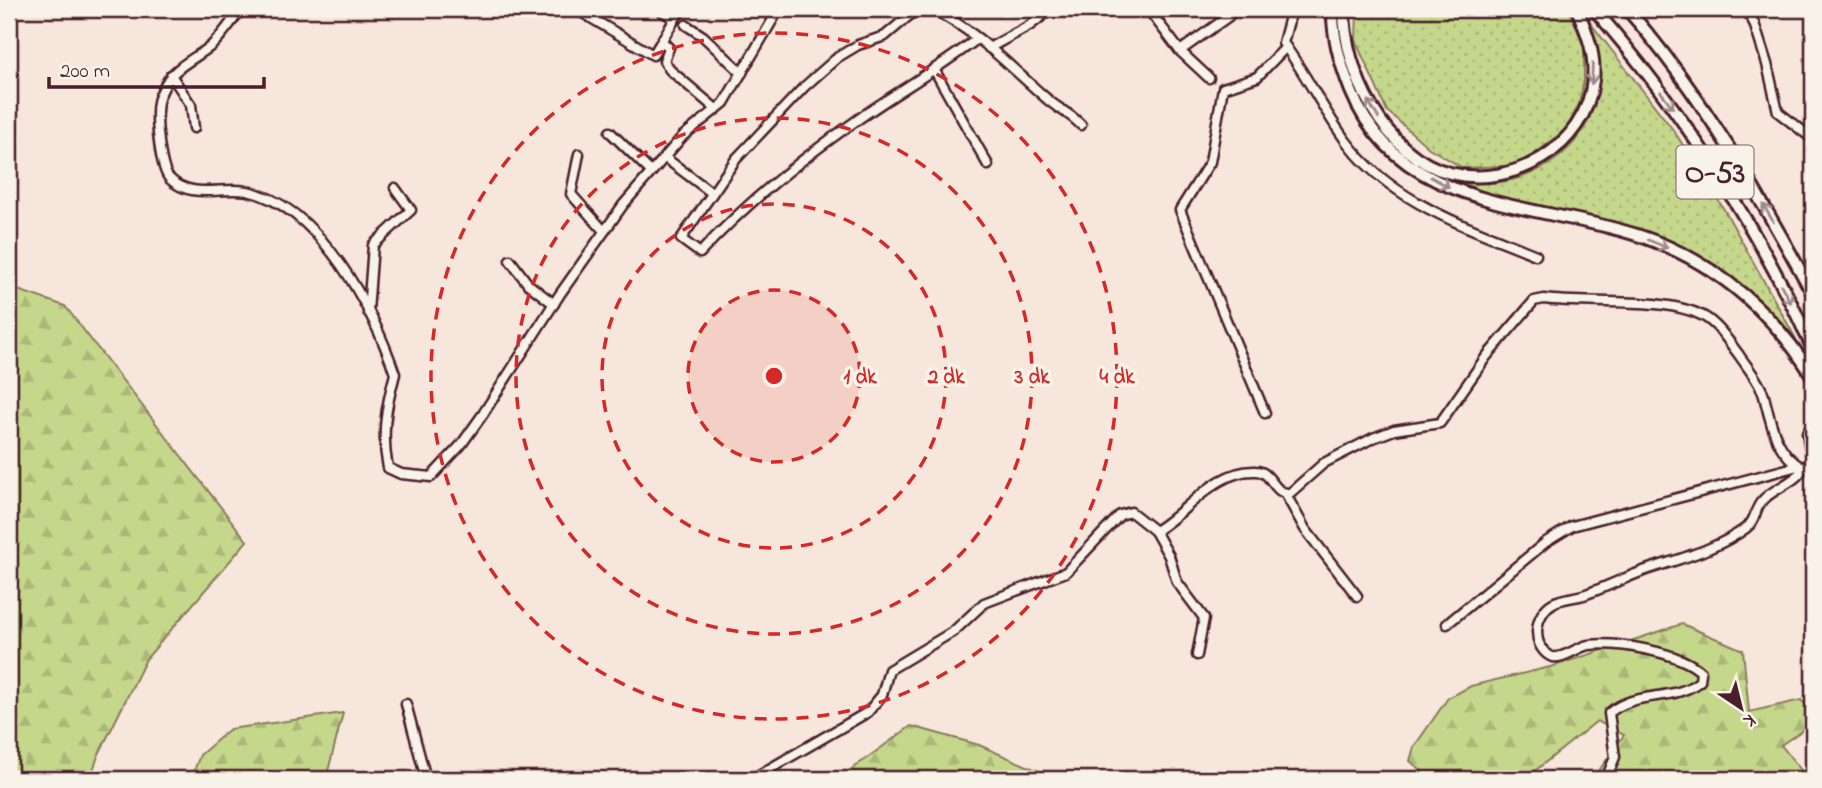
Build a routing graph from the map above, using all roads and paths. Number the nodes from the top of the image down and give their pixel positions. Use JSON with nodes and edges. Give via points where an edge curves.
{"nodes":[{"id":1,"x":241,"y":9,"type":"edge"},
{"id":2,"x":576,"y":9,"type":"edge"},
{"id":3,"x":658,"y":9,"type":"edge"},
{"id":4,"x":681,"y":9,"type":"edge"},
{"id":5,"x":779,"y":9,"type":"edge"},
{"id":6,"x":917,"y":9,"type":"edge"},
{"id":7,"x":931,"y":9,"type":"edge"},
{"id":8,"x":1051,"y":9,"type":"edge"},
{"id":9,"x":1148,"y":9,"type":"edge"},
{"id":10,"x":1292,"y":9,"type":"edge"},
{"id":11,"x":1333,"y":9,"type":"edge"},
{"id":12,"x":1344,"y":9,"type":"edge"},
{"id":13,"x":1577,"y":9,"type":"edge"},
{"id":14,"x":1594,"y":9,"type":"edge"},
{"id":15,"x":1629,"y":9,"type":"edge"},
{"id":16,"x":1746,"y":9,"type":"edge"},
{"id":17,"x":1229,"y":16,"type":"dead end"},
{"id":18,"x":674,"y":18,"type":"junction"},
{"id":19,"x":686,"y":25,"type":"dead end"},
{"id":20,"x":977,"y":39,"type":"junction"},
{"id":21,"x":662,"y":41,"type":"junction"},
{"id":22,"x":1286,"y":47,"type":"junction"},
{"id":23,"x":989,"y":48,"type":"junction"},
{"id":24,"x":1180,"y":51,"type":"junction"},
{"id":25,"x":935,"y":71,"type":"junction"},
{"id":26,"x":742,"y":73,"type":"junction"},
{"id":27,"x":171,"y":75,"type":"junction"},
{"id":28,"x":1209,"y":78,"type":"dead end"},
{"id":29,"x":716,"y":109,"type":"junction"},
{"id":30,"x":1081,"y":125,"type":"dead end"},
{"id":31,"x":194,"y":128,"type":"dead end"},
{"id":32,"x":1810,"y":129,"type":"edge"},
{"id":33,"x":610,"y":132,"type":"dead end"},
{"id":34,"x":1813,"y":139,"type":"edge"},
{"id":35,"x":579,"y":154,"type":"dead end"},
{"id":36,"x":664,"y":157,"type":"junction"},
{"id":37,"x":988,"y":165,"type":"dead end"},
{"id":38,"x":650,"y":171,"type":"junction"},
{"id":39,"x":396,"y":188,"type":"dead end"},
{"id":40,"x":712,"y":193,"type":"junction"},
{"id":41,"x":604,"y":231,"type":"junction"},
{"id":42,"x":1536,"y":255,"type":"dead end"},
{"id":43,"x":510,"y":260,"type":"dead end"},
{"id":44,"x":1813,"y":294,"type":"edge"},
{"id":45,"x":554,"y":304,"type":"junction"},
{"id":46,"x":368,"y":315,"type":"junction"},
{"id":47,"x":1813,"y":349,"type":"edge"},
{"id":48,"x":1813,"y":377,"type":"edge"},
{"id":49,"x":1265,"y":413,"type":"dead end"},
{"id":50,"x":1813,"y":424,"type":"edge"},
{"id":51,"x":1801,"y":467,"type":"junction"},
{"id":52,"x":1285,"y":493,"type":"junction"},
{"id":53,"x":1155,"y":531,"type":"junction"},
{"id":54,"x":1357,"y":596,"type":"dead end"},
{"id":55,"x":1447,"y":624,"type":"dead end"},
{"id":56,"x":1197,"y":655,"type":"dead end"},
{"id":57,"x":406,"y":704,"type":"dead end"},
{"id":58,"x":426,"y":779,"type":"edge"},
{"id":59,"x":752,"y":779,"type":"edge"},
{"id":60,"x":1606,"y":779,"type":"edge"}],
"edges":[{"from":1,"to":27,"type":"street","via":[[212,44]]},
{"from":2,"to":21,"type":"street","via":[[653,55]]},
{"from":3,"to":18,"type":"street"},
{"from":4,"to":18,"type":"street"},
{"from":5,"to":26,"type":"street"},
{"from":6,"to":40,"type":"street","via":[[886,36],[838,57],[804,87],[736,159]]},
{"from":7,"to":20,"type":"street","via":[[952,18]]},
{"from":8,"to":23,"type":"street"},
{"from":9,"to":24,"type":"street"},
{"from":10,"to":22,"type":"street","via":[[1283,43]]},
{"from":11,"to":48,"type":"highway","one_way":true,"via":[[1336,44],[1355,101],[1369,124],[1413,166],[1447,187],[1483,200],[1621,230],[1686,256],[1756,306],[1795,347]]},
{"from":13,"to":12,"type":"highway","one_way":true,"via":[[1593,54],[1588,105],[1578,124],[1543,159],[1499,175],[1475,176],[1449,173],[1418,156],[1377,117],[1353,68]]},
{"from":14,"to":47,"type":"highway","number":"O-53","one_way":true,"via":[[1673,108],[1721,182]]},
{"from":44,"to":15,"type":"highway","number":"O-53","one_way":true,"via":[[1693,94]]},
{"from":16,"to":32,"type":"street","via":[[1767,64],[1778,112]]},
{"from":17,"to":24,"type":"street"},
{"from":18,"to":21,"type":"street"},
{"from":19,"to":26,"type":"street"},
{"from":20,"to":23,"type":"street"},
{"from":20,"to":25,"type":"street"},
{"from":21,"to":29,"type":"street","via":[[669,48],[664,61],[670,70]]},
{"from":22,"to":42,"type":"street","via":[[1345,140],[1388,185],[1424,209]]},
{"from":22,"to":49,"type":"street","via":[[1257,77],[1223,88],[1210,162],[1180,210]]},
{"from":23,"to":30,"type":"street"},
{"from":24,"to":28,"type":"street"},
{"from":25,"to":37,"type":"street"},
{"from":25,"to":40,"type":"street","via":[[862,116],[800,163],[699,253],[681,239]]},
{"from":26,"to":29,"type":"street"},
{"from":27,"to":31,"type":"street","via":[[191,105]]},
{"from":27,"to":46,"type":"street","via":[[157,104],[163,170],[171,180],[192,190],[246,191],[292,211],[333,252]]},
{"from":29,"to":36,"type":"street"},
{"from":32,"to":34,"type":"street"},
{"from":33,"to":38,"type":"street"},
{"from":35,"to":41,"type":"street","via":[[571,194]]},
{"from":36,"to":38,"type":"street"},
{"from":36,"to":40,"type":"street"},
{"from":38,"to":41,"type":"street"},
{"from":39,"to":46,"type":"street","via":[[411,210],[373,245]]},
{"from":41,"to":45,"type":"street"},
{"from":43,"to":45,"type":"street","via":[[528,284]]},
{"from":45,"to":46,"type":"street","via":[[461,445],[431,477],[388,468],[383,443],[385,410],[395,374]]},
{"from":50,"to":51,"type":"street","via":[[1807,433],[1812,462]]},
{"from":51,"to":52,"type":"street","via":[[1791,462],[1781,447],[1763,392],[1748,369],[1701,315],[1674,307],[1544,299],[1527,306],[1467,382],[1446,419],[1373,438],[1324,463],[1296,489]]},
{"from":51,"to":55,"type":"street","via":[[1572,526]]},
{"from":51,"to":60,"type":"street","via":[[1800,475],[1763,500],[1755,520],[1745,529],[1691,556],[1555,602],[1540,614],[1536,629],[1542,648],[1551,657],[1601,645],[1669,654],[1701,672],[1700,681],[1689,690],[1623,702],[1609,713],[1615,757]]},
{"from":52,"to":53,"type":"street","via":[[1262,472],[1242,474],[1217,483]]},
{"from":52,"to":54,"type":"street","via":[[1305,529]]},
{"from":53,"to":56,"type":"street","via":[[1170,556],[1177,582],[1205,618]]},
{"from":53,"to":59,"type":"street","via":[[1131,512],[1120,515],[1066,572],[984,603],[954,631],[889,670],[882,695],[868,712]]},
{"from":57,"to":58,"type":"street"}]}
